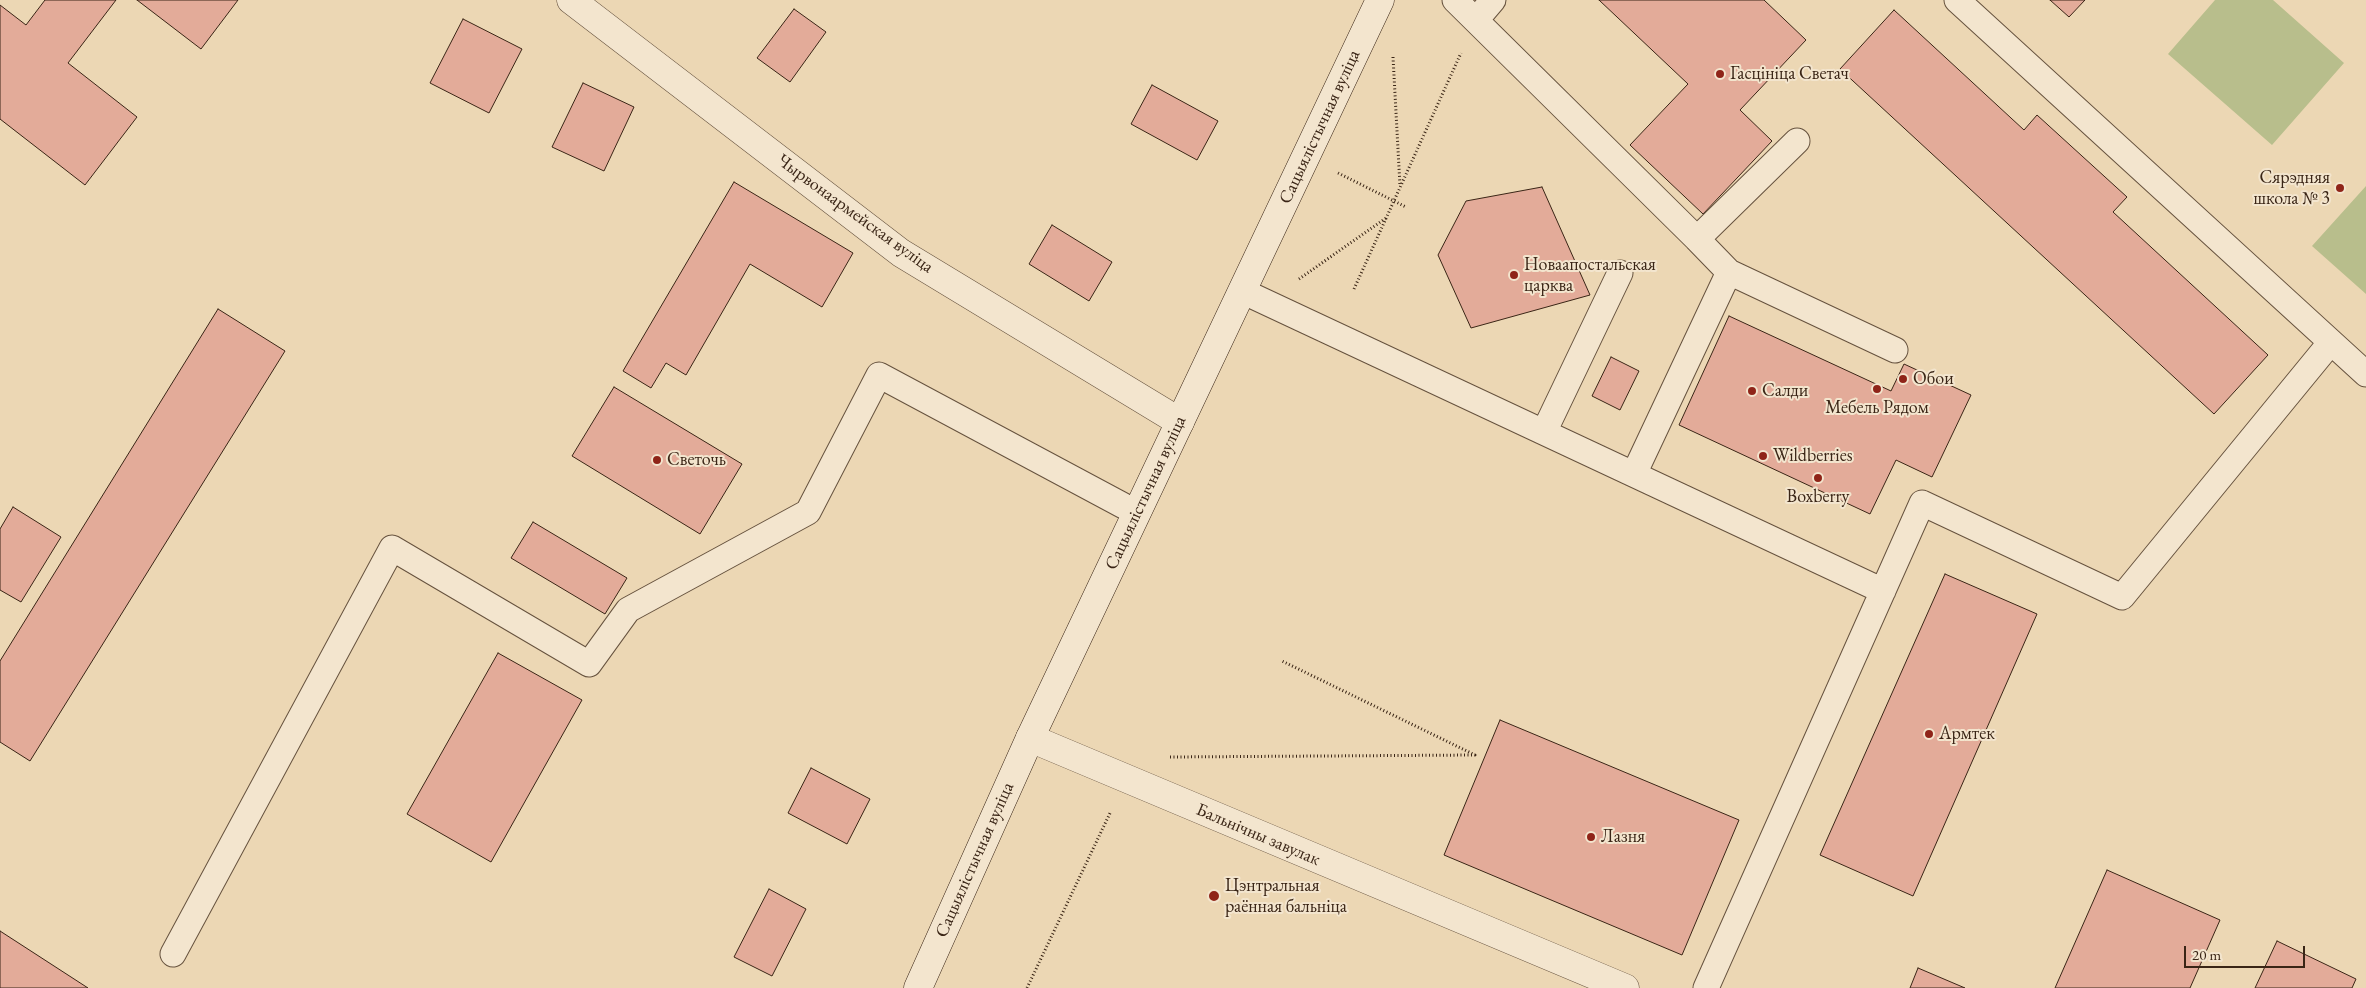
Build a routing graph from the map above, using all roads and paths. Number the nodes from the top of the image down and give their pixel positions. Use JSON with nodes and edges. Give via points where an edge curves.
{"nodes":[{"id":1,"x":570,"y":0,"type":"edge"},
{"id":2,"x":1380,"y":0,"type":"edge"},
{"id":3,"x":1455,"y":0,"type":"edge"},
{"id":4,"x":1494,"y":0,"type":"edge"},
{"id":5,"x":1957,"y":0,"type":"edge"},
{"id":6,"x":1476,"y":20,"type":"junction"},
{"id":7,"x":1393,"y":56,"type":"dead end"},
{"id":8,"x":1797,"y":141,"type":"dead end"},
{"id":9,"x":1338,"y":173,"type":"dead end"},
{"id":10,"x":1400,"y":186,"type":"junction"},
{"id":11,"x":1394,"y":201,"type":"junction"},
{"id":12,"x":1406,"y":207,"type":"dead end"},
{"id":13,"x":1386,"y":218,"type":"junction"},
{"id":14,"x":1697,"y":239,"type":"junction"},
{"id":15,"x":1729,"y":272,"type":"junction"},
{"id":16,"x":1620,"y":273,"type":"dead end"},
{"id":17,"x":1291,"y":284,"type":"dead end"},
{"id":18,"x":1354,"y":289,"type":"dead end"},
{"id":19,"x":1242,"y":291,"type":"junction"},
{"id":20,"x":2331,"y":342,"type":"junction"},
{"id":21,"x":1895,"y":350,"type":"dead end"},
{"id":22,"x":2366,"y":374,"type":"edge"},
{"id":23,"x":1180,"y":422,"type":"junction"},
{"id":24,"x":1544,"y":432,"type":"junction"},
{"id":25,"x":1634,"y":474,"type":"junction"},
{"id":26,"x":1137,"y":513,"type":"junction"},
{"id":27,"x":1883,"y":591,"type":"junction"},
{"id":28,"x":1282,"y":661,"type":"dead end"},
{"id":29,"x":1030,"y":738,"type":"junction"},
{"id":30,"x":1167,"y":757,"type":"dead end"},
{"id":31,"x":1112,"y":808,"type":"dead end"},
{"id":32,"x":173,"y":954,"type":"dead end"},
{"id":33,"x":918,"y":988,"type":"edge"},
{"id":34,"x":1028,"y":988,"type":"edge"},
{"id":35,"x":1625,"y":988,"type":"edge"},
{"id":36,"x":1706,"y":988,"type":"edge"}],
"edges":[{"from":1,"to":23,"type":"street","name":"Чырвонаармейская вуліца","via":[[901,253]]},
{"from":2,"to":19,"type":"street","name":"Сацыялістычная вуліца"},
{"from":3,"to":6,"type":"lane"},
{"from":4,"to":6,"type":"lane"},
{"from":5,"to":20,"type":"lane"},
{"from":6,"to":10,"type":"path"},
{"from":6,"to":14,"type":"lane"},
{"from":7,"to":10,"type":"path"},
{"from":8,"to":14,"type":"lane"},
{"from":9,"to":11,"type":"path"},
{"from":10,"to":11,"type":"path"},
{"from":11,"to":12,"type":"path"},
{"from":11,"to":13,"type":"path"},
{"from":13,"to":17,"type":"path"},
{"from":13,"to":18,"type":"path"},
{"from":14,"to":15,"type":"lane"},
{"from":15,"to":21,"type":"lane"},
{"from":15,"to":25,"type":"lane"},
{"from":16,"to":24,"type":"lane"},
{"from":19,"to":23,"type":"street","name":"Сацыялістычная вуліца"},
{"from":19,"to":24,"type":"lane"},
{"from":20,"to":22,"type":"lane"},
{"from":20,"to":27,"type":"lane","via":[[2122,597],[1922,503]]},
{"from":23,"to":26,"type":"street","name":"Сацыялістычная вуліца"},
{"from":24,"to":25,"type":"lane"},
{"from":25,"to":27,"type":"lane"},
{"from":26,"to":29,"type":"street","name":"Сацыялістычная вуліца"},
{"from":26,"to":32,"type":"lane","via":[[879,375],[808,512],[628,610],[590,664],[392,548]]},
{"from":27,"to":36,"type":"lane"},
{"from":28,"to":30,"type":"path","via":[[1475,755]]},
{"from":29,"to":33,"type":"street","name":"Сацыялістычная вуліца"},
{"from":29,"to":35,"type":"street","name":"Бальнічны завулак"},
{"from":31,"to":34,"type":"path"}]}
